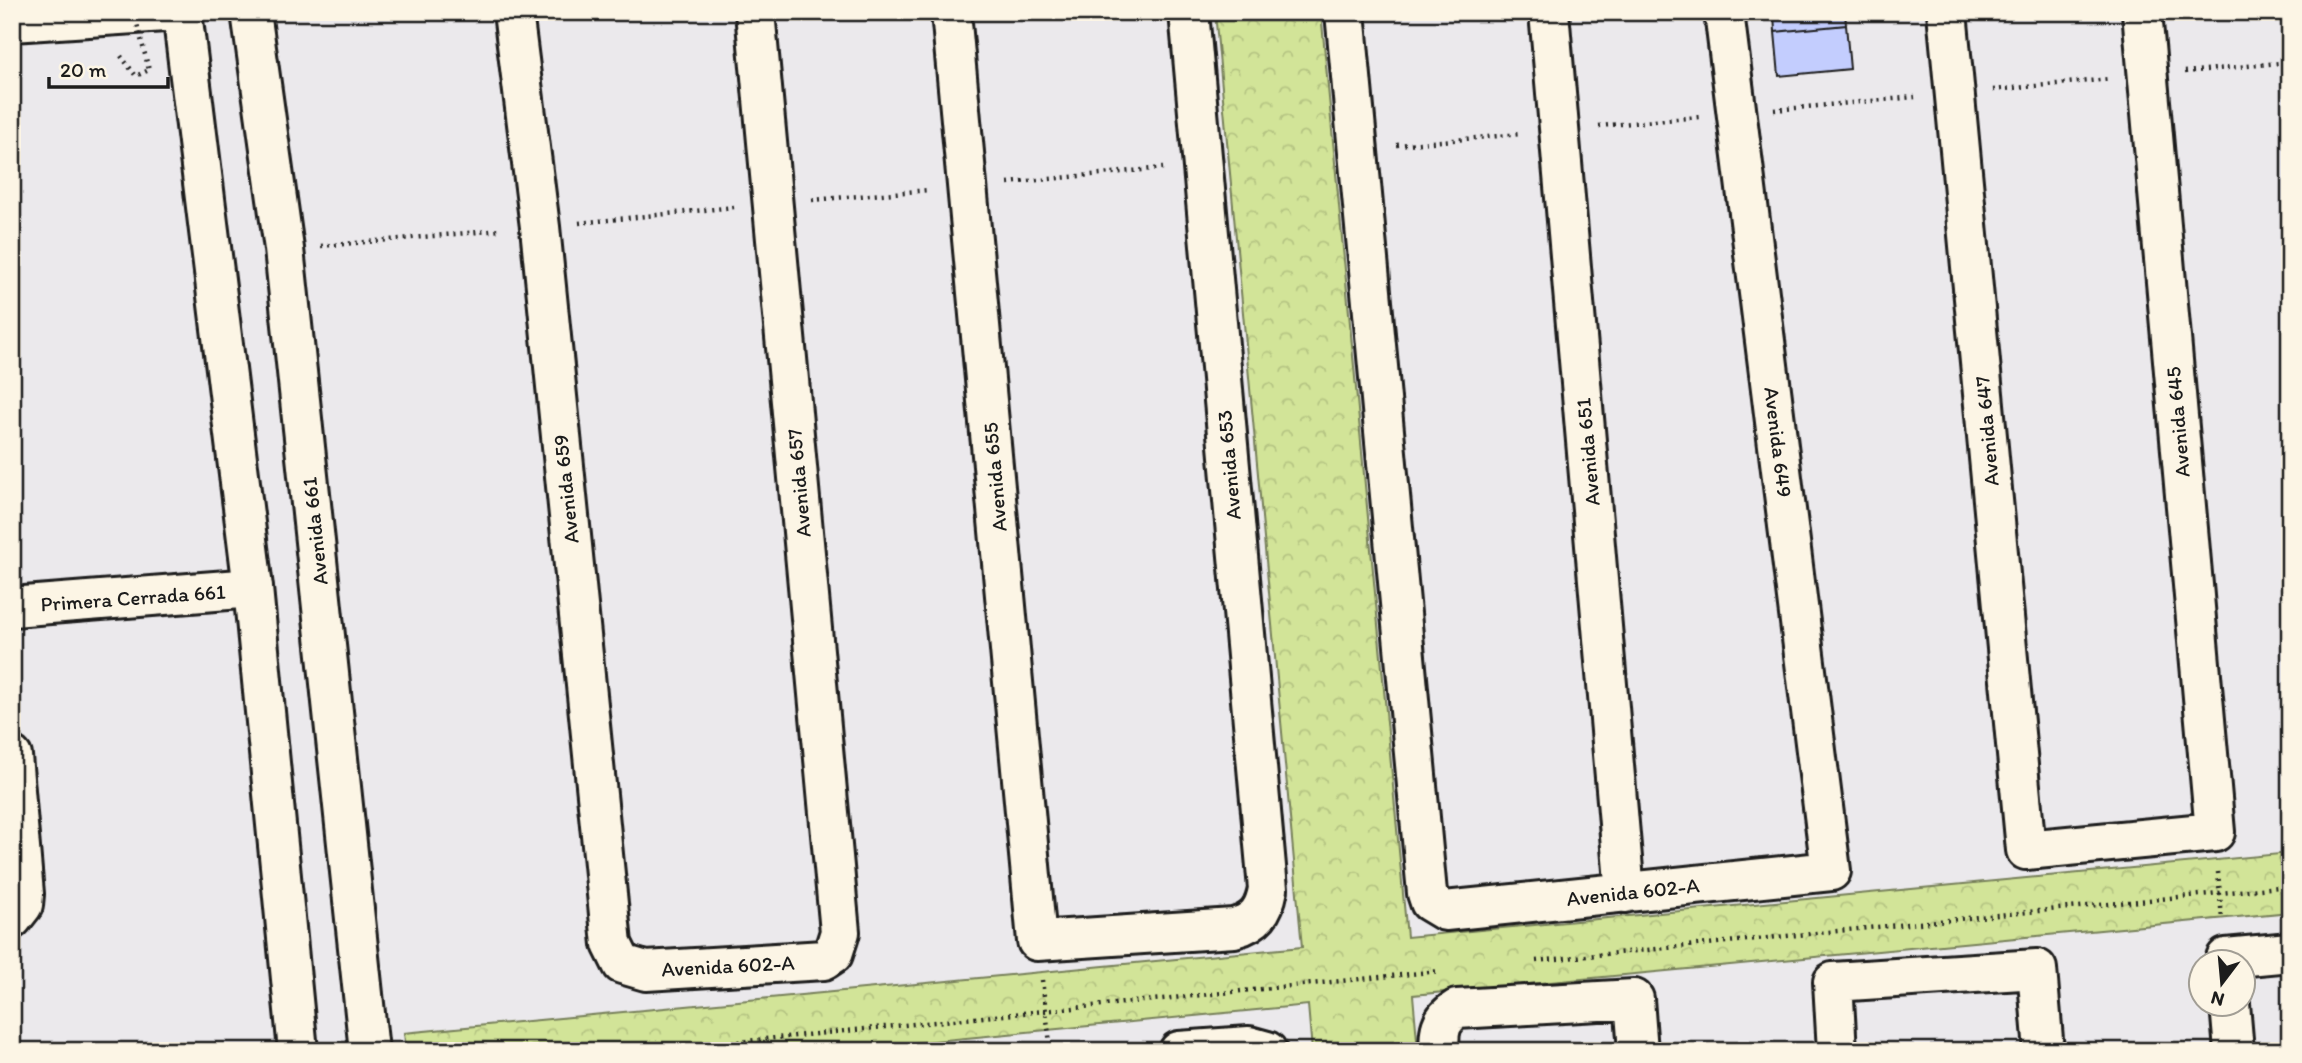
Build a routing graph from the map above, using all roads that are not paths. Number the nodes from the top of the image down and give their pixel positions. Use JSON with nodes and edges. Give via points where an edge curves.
{"nodes":[{"id":1,"x":165,"y":12,"type":"edge"},
{"id":2,"x":182,"y":12,"type":"edge"},
{"id":3,"x":251,"y":12,"type":"edge"},
{"id":4,"x":513,"y":12,"type":"edge"},
{"id":5,"x":754,"y":12,"type":"edge"},
{"id":6,"x":951,"y":12,"type":"edge"},
{"id":7,"x":1189,"y":12,"type":"edge"},
{"id":8,"x":1345,"y":12,"type":"edge"},
{"id":9,"x":1549,"y":12,"type":"edge"},
{"id":10,"x":1724,"y":12,"type":"edge"},
{"id":11,"x":1947,"y":12,"type":"edge"},
{"id":12,"x":2142,"y":12,"type":"edge"},
{"id":13,"x":12,"y":22,"type":"edge"},
{"id":14,"x":253,"y":588,"type":"junction"},
{"id":15,"x":12,"y":607,"type":"edge"},
{"id":16,"x":12,"y":755,"type":"edge"},
{"id":17,"x":2026,"y":850,"type":"joint"},
{"id":18,"x":1831,"y":871,"type":"joint"},
{"id":19,"x":1625,"y":893,"type":"junction"},
{"id":20,"x":1258,"y":916,"type":"joint"},
{"id":21,"x":12,"y":919,"type":"edge"},
{"id":22,"x":2290,"y":952,"type":"edge"},
{"id":23,"x":833,"y":954,"type":"joint"},
{"id":24,"x":2256,"y":956,"type":"edge"},
{"id":25,"x":622,"y":964,"type":"joint"},
{"id":26,"x":2231,"y":1018,"type":"edge"},
{"id":27,"x":1443,"y":1033,"type":"edge"},
{"id":28,"x":298,"y":1051,"type":"edge"},
{"id":29,"x":369,"y":1051,"type":"edge"},
{"id":30,"x":1179,"y":1051,"type":"edge"},
{"id":31,"x":1267,"y":1051,"type":"edge"},
{"id":32,"x":1639,"y":1051,"type":"edge"},
{"id":33,"x":1837,"y":1051,"type":"edge"},
{"id":34,"x":2043,"y":1051,"type":"edge"},
{"id":35,"x":2234,"y":1051,"type":"edge"}],
"edges":[{"from":1,"to":13,"type":"street"},
{"from":2,"to":14,"type":"street"},
{"from":3,"to":29,"type":"street","name":"Avenida 661","via":[[285,262]]},
{"from":4,"to":25,"type":"street","name":"Avenida 659","via":[[540,227],[612,944]]},
{"from":5,"to":23,"type":"street","name":"Avenida 657","via":[[839,932]]},
{"from":6,"to":20,"type":"street","name":"Avenida 655","via":[[1037,941],[1234,928]]},
{"from":7,"to":20,"type":"street","name":"Avenida 653","via":[[1268,889]]},
{"from":8,"to":19,"type":"street","name":"Avenida 602-A","via":[[1427,893],[1436,908],[1455,911]]},
{"from":9,"to":19,"type":"street","name":"Avenida 651"},
{"from":10,"to":18,"type":"street","name":"Avenida 649"},
{"from":11,"to":17,"type":"street","name":"Avenida 647"},
{"from":12,"to":17,"type":"street","name":"Avenida 645","via":[[2215,832]]},
{"from":14,"to":15,"type":"street","name":"Primera Cerrada 661"},
{"from":14,"to":28,"type":"street"},
{"from":16,"to":21,"type":"street","via":[[24,894],[23,905]]},
{"from":18,"to":19,"type":"street","name":"Avenida 602-A"},
{"from":22,"to":24,"type":"street"},
{"from":23,"to":25,"type":"street","name":"Avenida 602-A","via":[[813,961],[646,971]]},
{"from":26,"to":35,"type":"street"},
{"from":27,"to":32,"type":"street","via":[[1471,1007],[1634,999]]},
{"from":30,"to":31,"type":"street","via":[[1249,1045]]},
{"from":33,"to":34,"type":"street","via":[[1833,982],[2038,969]]}]}
